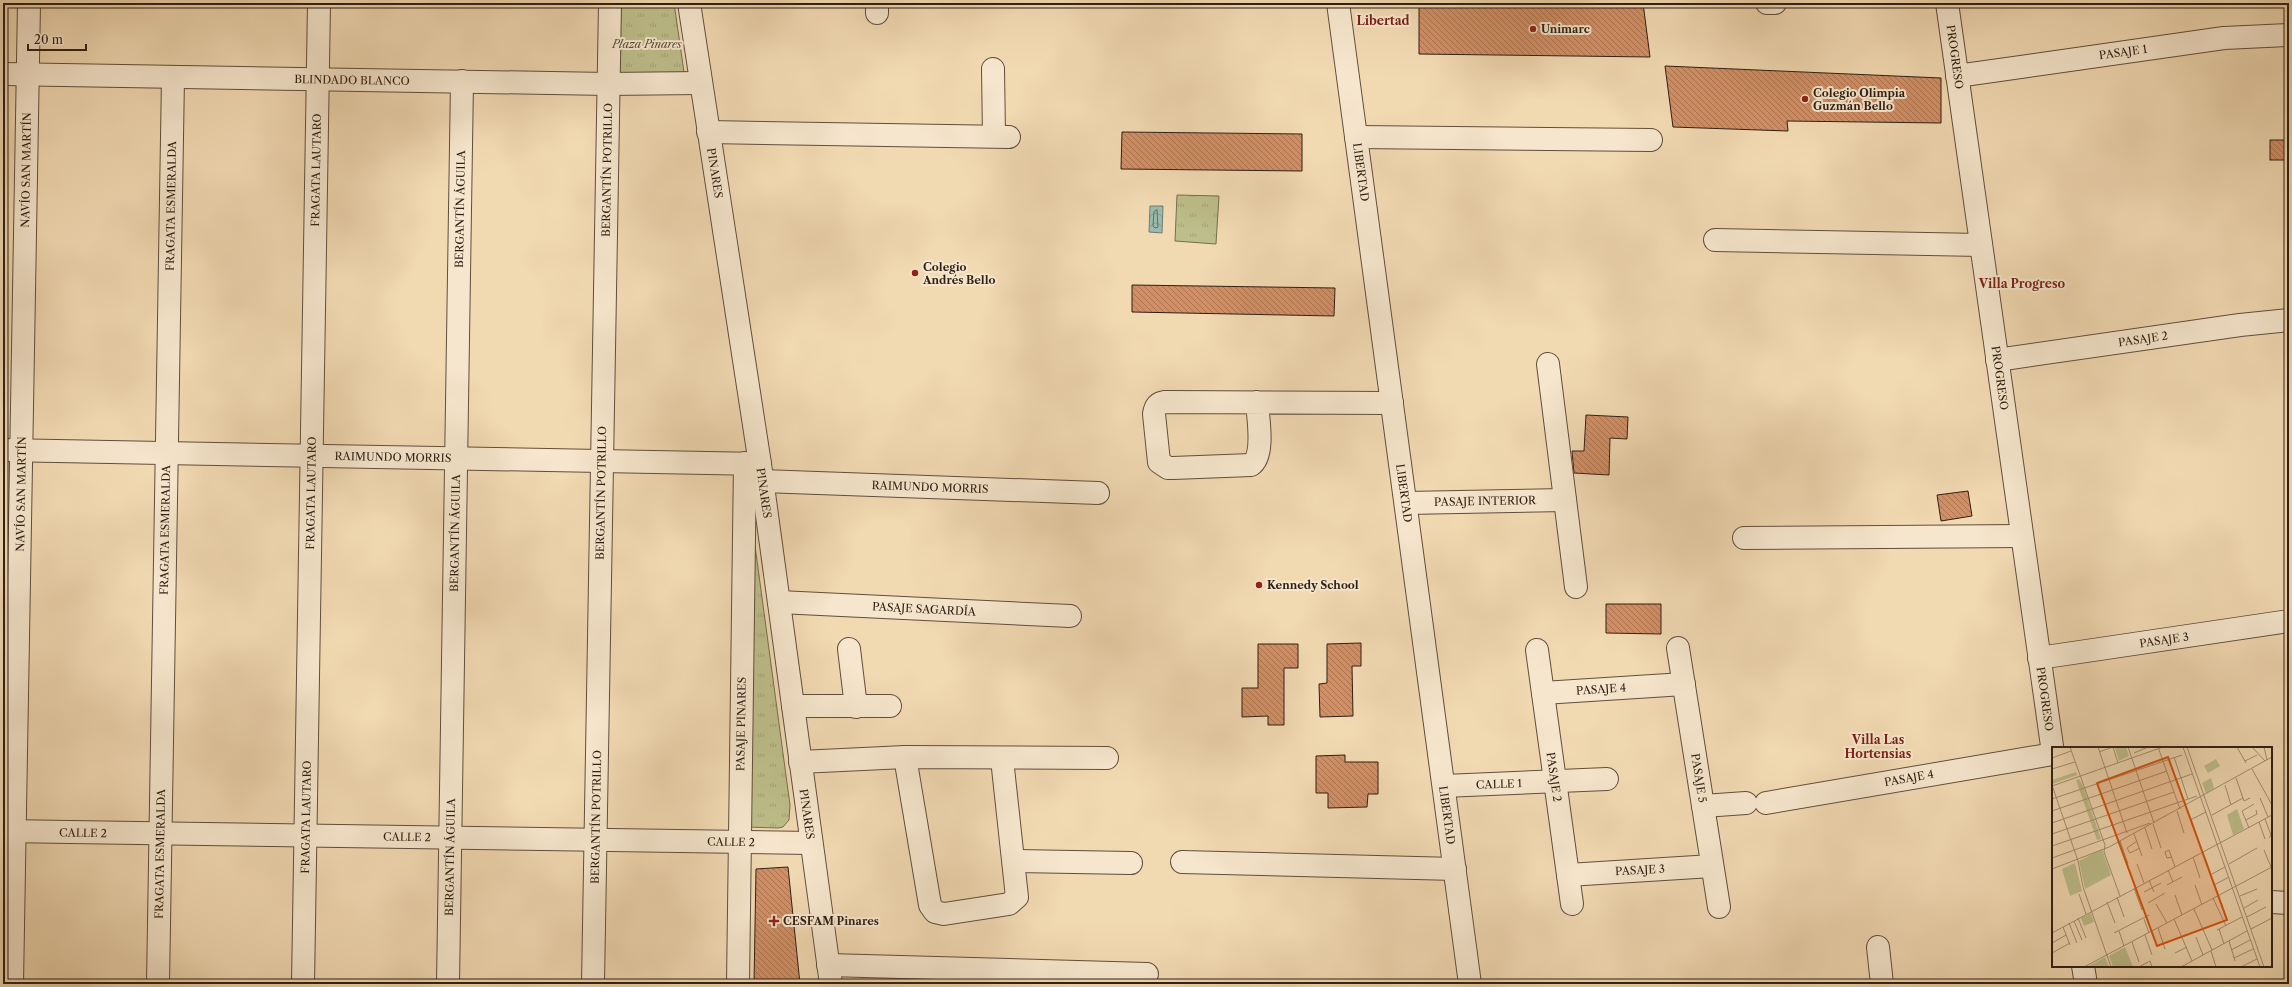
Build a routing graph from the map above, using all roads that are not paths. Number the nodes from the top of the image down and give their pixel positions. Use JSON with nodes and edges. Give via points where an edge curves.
{"nodes":[{"id":1,"x":29,"y":3,"type":"edge"},
{"id":2,"x":319,"y":3,"type":"edge"},
{"id":3,"x":610,"y":3,"type":"edge"},
{"id":4,"x":689,"y":3,"type":"edge"},
{"id":5,"x":1338,"y":3,"type":"edge"},
{"id":6,"x":1767,"y":3,"type":"edge"},
{"id":7,"x":1775,"y":3,"type":"edge"},
{"id":8,"x":1947,"y":3,"type":"edge"},
{"id":9,"x":2289,"y":35,"type":"edge"},
{"id":10,"x":992,"y":69,"type":"dead end"},
{"id":11,"x":3,"y":74,"type":"edge"},
{"id":12,"x":28,"y":74,"type":"junction"},
{"id":13,"x":1957,"y":76,"type":"junction"},
{"id":14,"x":173,"y":77,"type":"junction"},
{"id":15,"x":318,"y":79,"type":"junction"},
{"id":16,"x":462,"y":81,"type":"junction"},
{"id":17,"x":701,"y":83,"type":"junction"},
{"id":18,"x":608,"y":84,"type":"junction"},
{"id":19,"x":708,"y":132,"type":"junction"},
{"id":20,"x":1356,"y":137,"type":"junction"},
{"id":21,"x":1651,"y":140,"type":"dead end"},
{"id":22,"x":1715,"y":240,"type":"dead end"},
{"id":23,"x":1981,"y":245,"type":"junction"},
{"id":24,"x":2289,"y":320,"type":"edge"},
{"id":25,"x":1997,"y":360,"type":"junction"},
{"id":26,"x":1548,"y":364,"type":"dead end"},
{"id":27,"x":1257,"y":402,"type":"junction"},
{"id":28,"x":1392,"y":402,"type":"junction"},
{"id":29,"x":12,"y":450,"type":"edge"},
{"id":30,"x":166,"y":453,"type":"junction"},
{"id":31,"x":312,"y":456,"type":"junction"},
{"id":32,"x":456,"y":458,"type":"junction"},
{"id":33,"x":602,"y":461,"type":"junction"},
{"id":34,"x":756,"y":469,"type":"junction"},
{"id":35,"x":1098,"y":493,"type":"dead end"},
{"id":36,"x":1565,"y":500,"type":"junction"},
{"id":37,"x":1406,"y":503,"type":"junction"},
{"id":38,"x":2022,"y":536,"type":"junction"},
{"id":39,"x":1744,"y":538,"type":"dead end"},
{"id":40,"x":1576,"y":587,"type":"dead end"},
{"id":41,"x":779,"y":602,"type":"junction"},
{"id":42,"x":1070,"y":616,"type":"dead end"},
{"id":43,"x":2289,"y":621,"type":"edge"},
{"id":44,"x":1678,"y":648,"type":"dead end"},
{"id":45,"x":849,"y":649,"type":"dead end"},
{"id":46,"x":1537,"y":650,"type":"dead end"},
{"id":47,"x":2040,"y":658,"type":"junction"},
{"id":48,"x":1684,"y":684,"type":"junction"},
{"id":49,"x":1543,"y":692,"type":"junction"},
{"id":50,"x":793,"y":706,"type":"junction"},
{"id":51,"x":856,"y":706,"type":"junction"},
{"id":52,"x":890,"y":706,"type":"dead end"},
{"id":53,"x":2052,"y":747,"type":"edge"},
{"id":54,"x":2052,"y":753,"type":"edge"},
{"id":55,"x":906,"y":757,"type":"junction"},
{"id":56,"x":1107,"y":758,"type":"dead end"},
{"id":57,"x":1002,"y":759,"type":"junction"},
{"id":58,"x":800,"y":762,"type":"junction"},
{"id":59,"x":1607,"y":779,"type":"dead end"},
{"id":60,"x":1555,"y":781,"type":"junction"},
{"id":61,"x":1444,"y":786,"type":"junction"},
{"id":62,"x":1703,"y":806,"type":"junction"},
{"id":63,"x":9,"y":832,"type":"edge"},
{"id":64,"x":160,"y":834,"type":"junction"},
{"id":65,"x":306,"y":836,"type":"junction"},
{"id":66,"x":450,"y":838,"type":"junction"},
{"id":67,"x":595,"y":840,"type":"junction"},
{"id":68,"x":740,"y":842,"type":"junction"},
{"id":69,"x":811,"y":844,"type":"junction"},
{"id":70,"x":1014,"y":861,"type":"junction"},
{"id":71,"x":1182,"y":862,"type":"dead end"},
{"id":72,"x":1131,"y":863,"type":"dead end"},
{"id":73,"x":1712,"y":866,"type":"junction"},
{"id":74,"x":1455,"y":869,"type":"junction"},
{"id":75,"x":1568,"y":875,"type":"junction"},
{"id":76,"x":2272,"y":902,"type":"edge"},
{"id":77,"x":2289,"y":903,"type":"edge"},
{"id":78,"x":1572,"y":904,"type":"dead end"},
{"id":79,"x":1719,"y":907,"type":"dead end"},
{"id":80,"x":1878,"y":947,"type":"dead end"},
{"id":81,"x":2083,"y":967,"type":"edge"},
{"id":82,"x":1147,"y":974,"type":"dead end"},
{"id":83,"x":829,"y":975,"type":"edge"},
{"id":84,"x":12,"y":984,"type":"edge"},
{"id":85,"x":158,"y":984,"type":"edge"},
{"id":86,"x":303,"y":984,"type":"edge"},
{"id":87,"x":448,"y":984,"type":"edge"},
{"id":88,"x":593,"y":984,"type":"edge"},
{"id":89,"x":738,"y":984,"type":"edge"},
{"id":90,"x":1470,"y":984,"type":"edge"},
{"id":91,"x":1882,"y":984,"type":"edge"},
{"id":92,"x":2086,"y":984,"type":"edge"}],
"edges":[{"from":1,"to":12,"type":"street","name":"NAVÍO SAN MARTÍN"},
{"from":2,"to":15,"type":"street","name":"FRAGATA LAUTARO"},
{"from":3,"to":18,"type":"street","name":"BERGANTÍN POTRILLO"},
{"from":4,"to":17,"type":"street","name":"PINARES"},
{"from":5,"to":20,"type":"street","name":"LIBERTAD"},
{"from":6,"to":7,"type":"street"},
{"from":8,"to":13,"type":"street","name":"PROGRESO"},
{"from":9,"to":13,"type":"street","name":"PASAJE 1","via":[[2224,38]]},
{"from":10,"to":19,"type":"street","via":[[1001,136]]},
{"from":11,"to":12,"type":"street","name":"BLINDADO BLANCO"},
{"from":12,"to":14,"type":"street","name":"BLINDADO BLANCO"},
{"from":12,"to":29,"type":"street","name":"NAVÍO SAN MARTÍN"},
{"from":13,"to":23,"type":"street","name":"PROGRESO"},
{"from":14,"to":15,"type":"street","name":"BLINDADO BLANCO"},
{"from":14,"to":30,"type":"street","name":"FRAGATA ESMERALDA"},
{"from":15,"to":16,"type":"street","name":"BLINDADO BLANCO"},
{"from":15,"to":31,"type":"street","name":"FRAGATA LAUTARO"},
{"from":16,"to":18,"type":"street","name":"BLINDADO BLANCO"},
{"from":16,"to":32,"type":"street","name":"BERGANTÍN ÁGUILA"},
{"from":17,"to":18,"type":"street","name":"BLINDADO BLANCO"},
{"from":17,"to":19,"type":"street","name":"PINARES"},
{"from":18,"to":33,"type":"street","name":"BERGANTÍN POTRILLO"},
{"from":19,"to":34,"type":"street","name":"PINARES"},
{"from":20,"to":21,"type":"street"},
{"from":20,"to":28,"type":"street","name":"LIBERTAD"},
{"from":22,"to":23,"type":"street"},
{"from":23,"to":25,"type":"street","name":"PROGRESO"},
{"from":24,"to":25,"type":"street","name":"PASAJE 2"},
{"from":25,"to":38,"type":"street","name":"PROGRESO"},
{"from":26,"to":36,"type":"street"},
{"from":27,"to":27,"type":"street","via":[[1160,403],[1154,409],[1159,462],[1168,468],[1251,465],[1259,452]]},
{"from":27,"to":28,"type":"street"},
{"from":28,"to":37,"type":"street","name":"LIBERTAD"},
{"from":29,"to":30,"type":"street","name":"RAIMUNDO MORRIS"},
{"from":29,"to":63,"type":"street","name":"NAVÍO SAN MARTÍN"},
{"from":30,"to":31,"type":"street","name":"RAIMUNDO MORRIS"},
{"from":30,"to":64,"type":"street","name":"FRAGATA ESMERALDA"},
{"from":31,"to":32,"type":"street","name":"RAIMUNDO MORRIS"},
{"from":31,"to":65,"type":"street","name":"FRAGATA LAUTARO"},
{"from":32,"to":33,"type":"street","name":"RAIMUNDO MORRIS"},
{"from":32,"to":66,"type":"street","name":"BERGANTÍN ÁGUILA"},
{"from":33,"to":34,"type":"street","name":"RAIMUNDO MORRIS"},
{"from":33,"to":67,"type":"street","name":"BERGANTÍN POTRILLO"},
{"from":34,"to":35,"type":"street","name":"RAIMUNDO MORRIS"},
{"from":34,"to":41,"type":"street","name":"PINARES"},
{"from":34,"to":68,"type":"street","name":"PASAJE PINARES"},
{"from":36,"to":37,"type":"street","name":"PASAJE INTERIOR"},
{"from":36,"to":40,"type":"street"},
{"from":37,"to":61,"type":"street","name":"LIBERTAD"},
{"from":38,"to":39,"type":"street"},
{"from":38,"to":47,"type":"street","name":"PROGRESO"},
{"from":41,"to":42,"type":"street","name":"PASAJE SAGARDÍA"},
{"from":41,"to":50,"type":"street","name":"PINARES"},
{"from":43,"to":47,"type":"street","name":"PASAJE 3"},
{"from":44,"to":48,"type":"street","name":"PASAJE 5"},
{"from":45,"to":51,"type":"street"},
{"from":46,"to":49,"type":"street","name":"PASAJE 2"},
{"from":47,"to":53,"type":"street","name":"PROGRESO"},
{"from":48,"to":49,"type":"street","name":"PASAJE 4"},
{"from":48,"to":62,"type":"street","name":"PASAJE 5"},
{"from":49,"to":60,"type":"street","name":"PASAJE 2"},
{"from":50,"to":51,"type":"street"},
{"from":50,"to":58,"type":"street","name":"PINARES"},
{"from":51,"to":52,"type":"street"},
{"from":54,"to":62,"type":"street","name":"PASAJE 4","via":[[1756,803]]},
{"from":55,"to":57,"type":"street"},
{"from":55,"to":58,"type":"street"},
{"from":55,"to":70,"type":"street","via":[[930,905],[935,912],[944,914],[1012,903],[1018,894]]},
{"from":56,"to":57,"type":"street"},
{"from":57,"to":70,"type":"street"},
{"from":58,"to":69,"type":"street","name":"PINARES"},
{"from":59,"to":60,"type":"street"},
{"from":60,"to":61,"type":"street","name":"CALLE 1"},
{"from":60,"to":75,"type":"street","name":"PASAJE 2"},
{"from":61,"to":74,"type":"street","name":"LIBERTAD"},
{"from":62,"to":73,"type":"street","name":"PASAJE 5"},
{"from":63,"to":64,"type":"street","name":"CALLE 2"},
{"from":63,"to":84,"type":"street","name":"NAVÍO SAN MARTÍN"},
{"from":64,"to":65,"type":"street","name":"CALLE 2"},
{"from":64,"to":85,"type":"street","name":"FRAGATA ESMERALDA"},
{"from":65,"to":66,"type":"street","name":"CALLE 2"},
{"from":65,"to":86,"type":"street","name":"FRAGATA LAUTARO"},
{"from":66,"to":67,"type":"street","name":"CALLE 2"},
{"from":66,"to":87,"type":"street","name":"BERGANTÍN ÁGUILA"},
{"from":67,"to":68,"type":"street","name":"CALLE 2"},
{"from":67,"to":88,"type":"street","name":"BERGANTÍN POTRILLO"},
{"from":68,"to":69,"type":"street","name":"CALLE 2"},
{"from":68,"to":89,"type":"street","name":"PASAJE PINARES"},
{"from":69,"to":83,"type":"street","name":"PINARES"},
{"from":70,"to":72,"type":"street"},
{"from":71,"to":74,"type":"street"},
{"from":73,"to":75,"type":"street","name":"PASAJE 3"},
{"from":73,"to":79,"type":"street","name":"PASAJE 5"},
{"from":74,"to":90,"type":"street","name":"LIBERTAD"},
{"from":75,"to":78,"type":"street","name":"PASAJE 2"},
{"from":76,"to":77,"type":"street"},
{"from":80,"to":91,"type":"street"},
{"from":81,"to":92,"type":"street"},
{"from":82,"to":83,"type":"street"}]}
